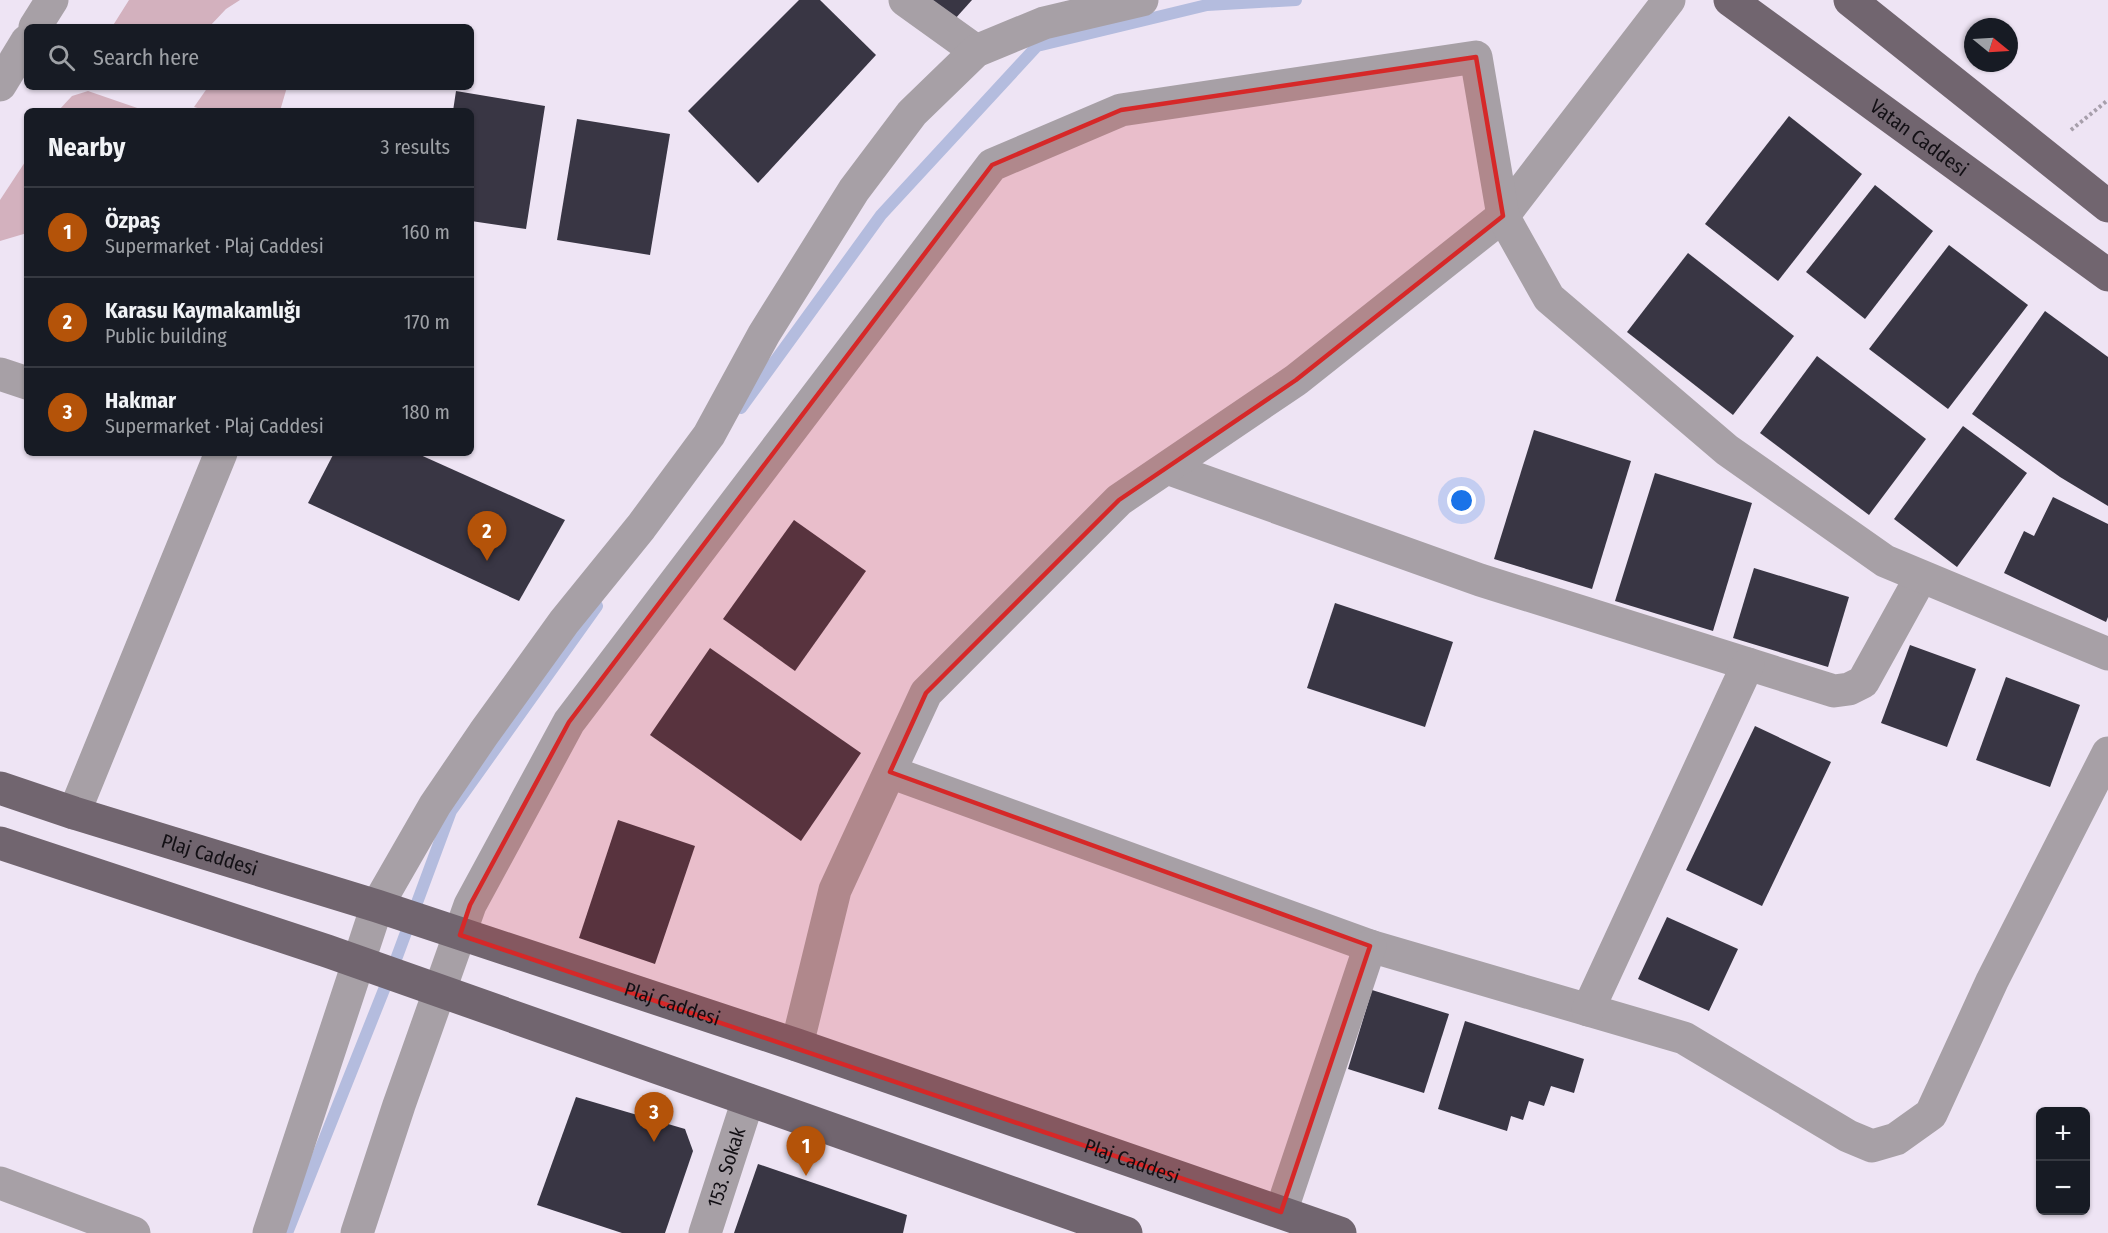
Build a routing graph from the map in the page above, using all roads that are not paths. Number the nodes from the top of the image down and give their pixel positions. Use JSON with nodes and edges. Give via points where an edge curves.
{"nodes":[{"id":1,"x":52,"y":0,"type":"edge"},
{"id":2,"x":905,"y":0,"type":"edge"},
{"id":3,"x":1142,"y":0,"type":"edge"},
{"id":4,"x":1669,"y":0,"type":"edge"},
{"id":5,"x":1730,"y":0,"type":"edge"},
{"id":6,"x":1850,"y":0,"type":"edge"},
{"id":7,"x":37,"y":24,"type":"edge"},
{"id":8,"x":24,"y":46,"type":"edge"},
{"id":9,"x":976,"y":51,"type":"junction"},
{"id":10,"x":0,"y":85,"type":"edge"},
{"id":11,"x":2108,"y":206,"type":"edge"},
{"id":12,"x":1503,"y":216,"type":"junction"},
{"id":13,"x":2108,"y":275,"type":"edge"},
{"id":14,"x":0,"y":374,"type":"edge"},
{"id":15,"x":24,"y":382,"type":"edge"},
{"id":16,"x":220,"y":456,"type":"edge"},
{"id":17,"x":1167,"y":468,"type":"junction"},
{"id":18,"x":1921,"y":577,"type":"junction"},
{"id":19,"x":2108,"y":654,"type":"edge"},
{"id":20,"x":1748,"y":664,"type":"junction"},
{"id":21,"x":2108,"y":753,"type":"edge"},
{"id":22,"x":890,"y":772,"type":"junction"},
{"id":23,"x":0,"y":788,"type":"edge"},
{"id":24,"x":74,"y":813,"type":"junction"},
{"id":25,"x":0,"y":843,"type":"edge"},
{"id":26,"x":377,"y":906,"type":"junction"},
{"id":27,"x":460,"y":935,"type":"junction"},
{"id":28,"x":1370,"y":946,"type":"junction"},
{"id":29,"x":357,"y":962,"type":"junction"},
{"id":30,"x":440,"y":991,"type":"junction"},
{"id":31,"x":1588,"y":1010,"type":"junction"},
{"id":32,"x":797,"y":1045,"type":"junction"},
{"id":33,"x":748,"y":1101,"type":"junction"},
{"id":34,"x":0,"y":1183,"type":"edge"},
{"id":35,"x":1281,"y":1212,"type":"junction"},
{"id":36,"x":134,"y":1233,"type":"edge"},
{"id":37,"x":269,"y":1233,"type":"edge"},
{"id":38,"x":357,"y":1233,"type":"edge"},
{"id":39,"x":705,"y":1233,"type":"edge"},
{"id":40,"x":1126,"y":1233,"type":"edge"},
{"id":41,"x":1340,"y":1233,"type":"edge"}],
"edges":[{"from":1,"to":7,"type":"street"},
{"from":2,"to":9,"type":"street"},
{"from":3,"to":9,"type":"street","via":[[1044,23]]},
{"from":4,"to":12,"type":"street"},
{"from":5,"to":13,"type":"main road","name":"Vatan Caddesi"},
{"from":6,"to":11,"type":"main road"},
{"from":8,"to":10,"type":"street"},
{"from":9,"to":26,"type":"street","via":[[912,113],[854,190],[764,334],[709,435],[484,732]]},
{"from":12,"to":17,"type":"street","via":[[1296,380]]},
{"from":12,"to":18,"type":"street","via":[[1549,298],[1727,450],[1885,561]]},
{"from":12,"to":27,"type":"street","via":[[1476,57],[1121,110],[992,165],[569,722],[470,905]]},
{"from":14,"to":15,"type":"street"},
{"from":16,"to":24,"type":"street"},
{"from":17,"to":20,"type":"street","via":[[1480,580]]},
{"from":17,"to":22,"type":"street","via":[[1119,500],[926,693]]},
{"from":18,"to":19,"type":"street"},
{"from":18,"to":20,"type":"street","via":[[1863,682],[1834,691]]},
{"from":20,"to":31,"type":"street"},
{"from":21,"to":31,"type":"street","via":[[1992,981],[1932,1114],[1896,1139],[1872,1146],[1848,1136],[1684,1038]]},
{"from":22,"to":28,"type":"street"},
{"from":22,"to":32,"type":"street","via":[[836,890]]},
{"from":23,"to":24,"type":"main road","name":"Plaj Caddesi"},
{"from":24,"to":26,"type":"main road","name":"Plaj Caddesi"},
{"from":25,"to":29,"type":"main road"},
{"from":26,"to":27,"type":"main road","name":"Plaj Caddesi"},
{"from":26,"to":29,"type":"street"},
{"from":27,"to":30,"type":"street"},
{"from":27,"to":32,"type":"main road","name":"Plaj Caddesi"},
{"from":28,"to":31,"type":"street"},
{"from":28,"to":35,"type":"street"},
{"from":29,"to":30,"type":"main road"},
{"from":29,"to":37,"type":"street"},
{"from":30,"to":33,"type":"main road"},
{"from":30,"to":38,"type":"street"},
{"from":32,"to":35,"type":"main road","name":"Plaj Caddesi"},
{"from":33,"to":39,"type":"street","name":"153. Sokak"},
{"from":33,"to":40,"type":"main road"},
{"from":34,"to":36,"type":"street"},
{"from":35,"to":41,"type":"main road","name":"Plaj Caddesi"}]}
